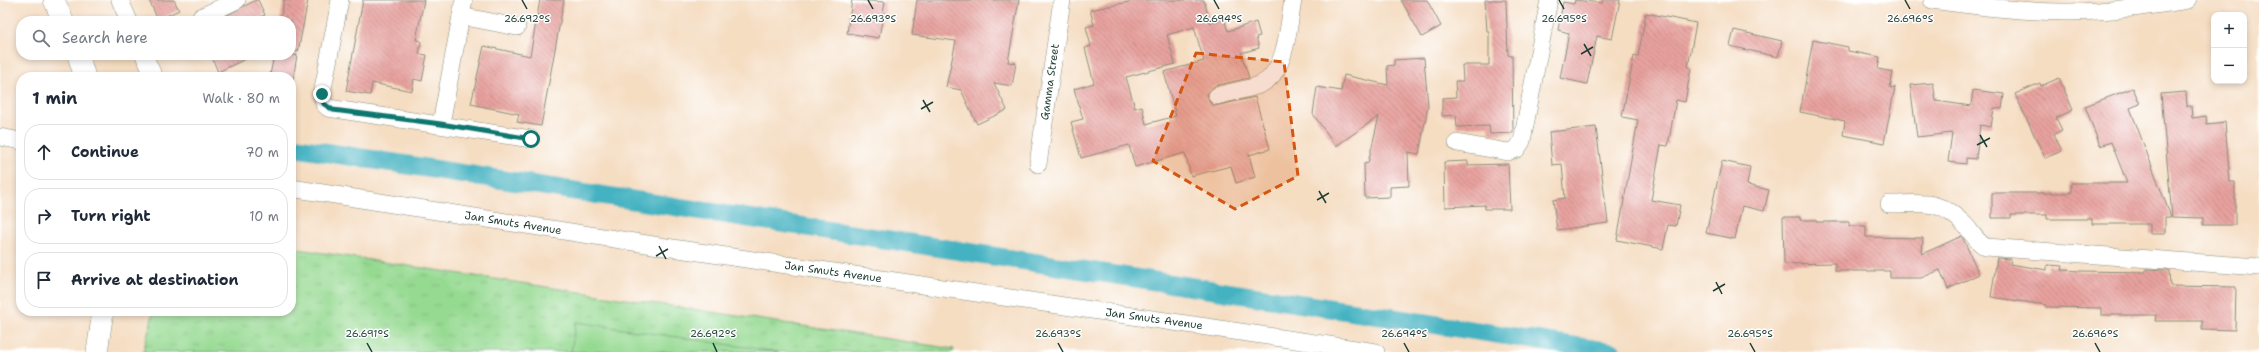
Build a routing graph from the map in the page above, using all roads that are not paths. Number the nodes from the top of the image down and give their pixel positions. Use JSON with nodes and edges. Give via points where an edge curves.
{"nodes":[{"id":1,"x":54,"y":0,"type":"edge"},
{"id":2,"x":120,"y":0,"type":"edge"},
{"id":3,"x":237,"y":0,"type":"edge"},
{"id":4,"x":340,"y":0,"type":"edge"},
{"id":5,"x":1062,"y":0,"type":"edge"},
{"id":6,"x":1292,"y":0,"type":"edge"},
{"id":7,"x":1549,"y":0,"type":"edge"},
{"id":8,"x":1932,"y":0,"type":"edge"},
{"id":9,"x":2188,"y":0,"type":"edge"},
{"id":10,"x":462,"y":8,"type":"edge"},
{"id":11,"x":61,"y":16,"type":"edge"},
{"id":12,"x":128,"y":16,"type":"edge"},
{"id":13,"x":203,"y":16,"type":"edge"},
{"id":14,"x":518,"y":28,"type":"dead end"},
{"id":15,"x":80,"y":60,"type":"edge"},
{"id":16,"x":146,"y":60,"type":"edge"},
{"id":17,"x":83,"y":72,"type":"edge"},
{"id":18,"x":152,"y":72,"type":"edge"},
{"id":19,"x":1217,"y":96,"type":"dead end"},
{"id":20,"x":441,"y":124,"type":"junction"},
{"id":21,"x":0,"y":137,"type":"edge"},
{"id":22,"x":531,"y":139,"type":"dead end"},
{"id":23,"x":16,"y":141,"type":"edge"},
{"id":24,"x":1457,"y":143,"type":"dead end"},
{"id":25,"x":1038,"y":164,"type":"dead end"},
{"id":26,"x":296,"y":189,"type":"edge"},
{"id":27,"x":1889,"y":204,"type":"dead end"},
{"id":28,"x":2259,"y":267,"type":"edge"},
{"id":29,"x":102,"y":316,"type":"edge"},
{"id":30,"x":97,"y":352,"type":"edge"},
{"id":31,"x":1376,"y":352,"type":"edge"}],
"edges":[{"from":1,"to":11,"type":"street"},
{"from":2,"to":12,"type":"street"},
{"from":3,"to":13,"type":"street"},
{"from":4,"to":20,"type":"street","via":[[322,94],[324,104],[333,110]]},
{"from":5,"to":25,"type":"street","name":"Gamma Street"},
{"from":6,"to":19,"type":"street","via":[[1280,64],[1271,77],[1260,85]]},
{"from":7,"to":24,"type":"street","via":[[1522,141],[1517,149],[1508,152]]},
{"from":8,"to":9,"type":"street","via":[[1985,7],[2070,12],[2148,7]]},
{"from":10,"to":14,"type":"street"},
{"from":10,"to":20,"type":"street"},
{"from":15,"to":17,"type":"street"},
{"from":16,"to":18,"type":"street"},
{"from":20,"to":22,"type":"street"},
{"from":21,"to":23,"type":"street"},
{"from":26,"to":31,"type":"street","name":"Jan Smuts Avenue","via":[[680,249]]},
{"from":27,"to":28,"type":"street","via":[[1936,204],[1949,210],[1966,226],[1977,242],[1986,247]]},
{"from":29,"to":30,"type":"street"}]}
